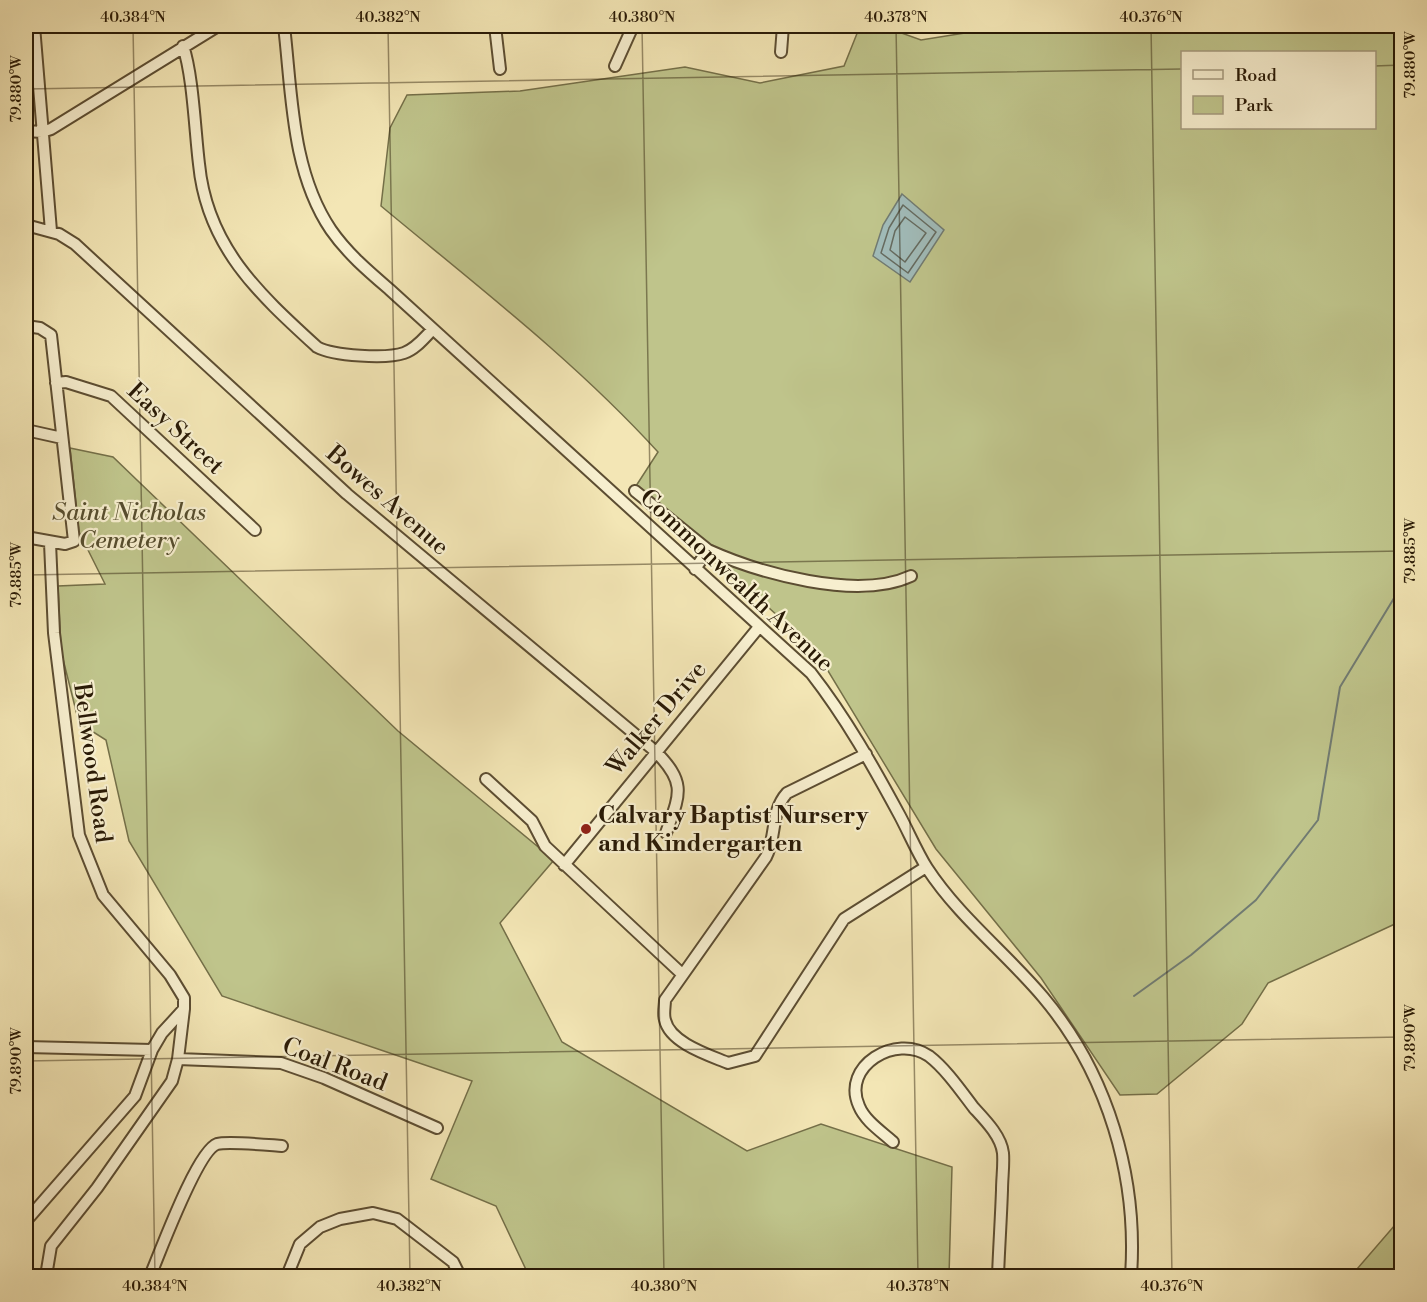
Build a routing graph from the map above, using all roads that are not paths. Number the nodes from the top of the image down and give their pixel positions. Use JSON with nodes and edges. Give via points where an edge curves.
{"nodes":[{"id":1,"x":34,"y":26,"type":"edge"},
{"id":2,"x":219,"y":26,"type":"edge"},
{"id":3,"x":284,"y":26,"type":"edge"},
{"id":4,"x":495,"y":26,"type":"edge"},
{"id":5,"x":633,"y":26,"type":"edge"},
{"id":6,"x":783,"y":26,"type":"edge"},
{"id":7,"x":183,"y":46,"type":"junction"},
{"id":8,"x":781,"y":52,"type":"dead end"},
{"id":9,"x":615,"y":66,"type":"dead end"},
{"id":10,"x":500,"y":69,"type":"dead end"},
{"id":11,"x":26,"y":131,"type":"edge"},
{"id":12,"x":42,"y":132,"type":"junction"},
{"id":13,"x":26,"y":225,"type":"edge"},
{"id":14,"x":51,"y":231,"type":"junction"},
{"id":15,"x":26,"y":326,"type":"edge"},
{"id":16,"x":433,"y":329,"type":"junction"},
{"id":17,"x":56,"y":383,"type":"junction"},
{"id":18,"x":26,"y":430,"type":"edge"},
{"id":19,"x":62,"y":438,"type":"junction"},
{"id":20,"x":635,"y":491,"type":"dead end"},
{"id":21,"x":255,"y":530,"type":"dead end"},
{"id":22,"x":26,"y":537,"type":"edge"},
{"id":23,"x":50,"y":543,"type":"junction"},
{"id":24,"x":708,"y":550,"type":"junction"},
{"id":25,"x":695,"y":569,"type":"junction"},
{"id":26,"x":911,"y":576,"type":"dead end"},
{"id":27,"x":759,"y":627,"type":"junction"},
{"id":28,"x":655,"y":751,"type":"junction"},
{"id":29,"x":866,"y":754,"type":"junction"},
{"id":30,"x":486,"y":779,"type":"dead end"},
{"id":31,"x":666,"y":833,"type":"dead end"},
{"id":32,"x":564,"y":865,"type":"junction"},
{"id":33,"x":926,"y":867,"type":"junction"},
{"id":34,"x":682,"y":974,"type":"junction"},
{"id":35,"x":184,"y":1009,"type":"junction"},
{"id":36,"x":26,"y":1047,"type":"edge"},
{"id":37,"x":152,"y":1050,"type":"junction"},
{"id":38,"x":178,"y":1059,"type":"junction"},
{"id":39,"x":437,"y":1128,"type":"dead end"},
{"id":40,"x":893,"y":1142,"type":"dead end"},
{"id":41,"x":282,"y":1146,"type":"dead end"},
{"id":42,"x":26,"y":1221,"type":"edge"},
{"id":43,"x":45,"y":1276,"type":"edge"},
{"id":44,"x":150,"y":1276,"type":"edge"},
{"id":45,"x":287,"y":1276,"type":"edge"},
{"id":46,"x":460,"y":1276,"type":"edge"},
{"id":47,"x":998,"y":1276,"type":"edge"},
{"id":48,"x":1131,"y":1276,"type":"edge"}],
"edges":[{"from":1,"to":12,"type":"street"},
{"from":2,"to":7,"type":"street"},
{"from":3,"to":16,"type":"street","name":"Commonwealth Avenue","via":[[299,149],[319,209],[346,249]]},
{"from":4,"to":10,"type":"street"},
{"from":5,"to":9,"type":"street"},
{"from":6,"to":8,"type":"street"},
{"from":7,"to":12,"type":"street"},
{"from":7,"to":16,"type":"street","via":[[203,190],[223,243],[251,283],[317,346],[328,351],[400,354],[413,348]]},
{"from":11,"to":12,"type":"street"},
{"from":12,"to":14,"type":"street"},
{"from":13,"to":14,"type":"street","name":"Bowes Avenue"},
{"from":14,"to":28,"type":"street","name":"Bowes Avenue","via":[[75,244],[356,501]]},
{"from":15,"to":17,"type":"street","via":[[51,335]]},
{"from":16,"to":25,"type":"street","name":"Commonwealth Avenue"},
{"from":17,"to":19,"type":"street"},
{"from":17,"to":21,"type":"street","name":"Easy Street","via":[[66,382],[111,396]]},
{"from":18,"to":19,"type":"street"},
{"from":19,"to":23,"type":"street","via":[[74,541]]},
{"from":20,"to":24,"type":"street"},
{"from":22,"to":23,"type":"street"},
{"from":23,"to":35,"type":"street","name":"Bellwood Road","via":[[54,633],[79,835],[103,895],[170,975],[184,998]]},
{"from":24,"to":25,"type":"street"},
{"from":24,"to":26,"type":"street","via":[[753,569],[823,582],[896,583]]},
{"from":25,"to":27,"type":"street","name":"Commonwealth Avenue"},
{"from":27,"to":28,"type":"street","name":"Walker Drive"},
{"from":27,"to":29,"type":"street","name":"Commonwealth Avenue","via":[[811,673]]},
{"from":28,"to":31,"type":"street","name":"Bowes Avenue","via":[[672,768],[677,785],[678,799]]},
{"from":28,"to":32,"type":"street","name":"Walker Drive"},
{"from":29,"to":33,"type":"street","name":"Commonwealth Avenue"},
{"from":29,"to":34,"type":"street","via":[[787,793],[779,802],[766,857]]},
{"from":30,"to":32,"type":"street","via":[[532,821],[544,846]]},
{"from":32,"to":34,"type":"street"},
{"from":33,"to":34,"type":"street","via":[[844,919],[755,1056],[728,1063],[669,1030],[664,1019],[665,1000]]},
{"from":33,"to":48,"type":"street","name":"Commonwealth Avenue","via":[[944,892],[1044,997],[1095,1075],[1124,1162],[1133,1246]]},
{"from":35,"to":37,"type":"street"},
{"from":35,"to":38,"type":"street","name":"Bellwood Road"},
{"from":36,"to":37,"type":"street"},
{"from":37,"to":42,"type":"street","via":[[135,1096]]},
{"from":38,"to":39,"type":"street","name":"Coal Road","via":[[281,1063]]},
{"from":38,"to":43,"type":"street","name":"Bellwood Road","via":[[172,1081],[51,1246]]},
{"from":40,"to":47,"type":"street","via":[[864,1116],[858,1105],[856,1084],[867,1062],[875,1056],[909,1048],[929,1056],[953,1081],[994,1131],[1003,1151]]},
{"from":41,"to":44,"type":"street","via":[[218,1144],[208,1150]]},
{"from":45,"to":46,"type":"street","via":[[300,1244],[320,1227],[374,1213],[397,1218],[453,1262]]}]}
